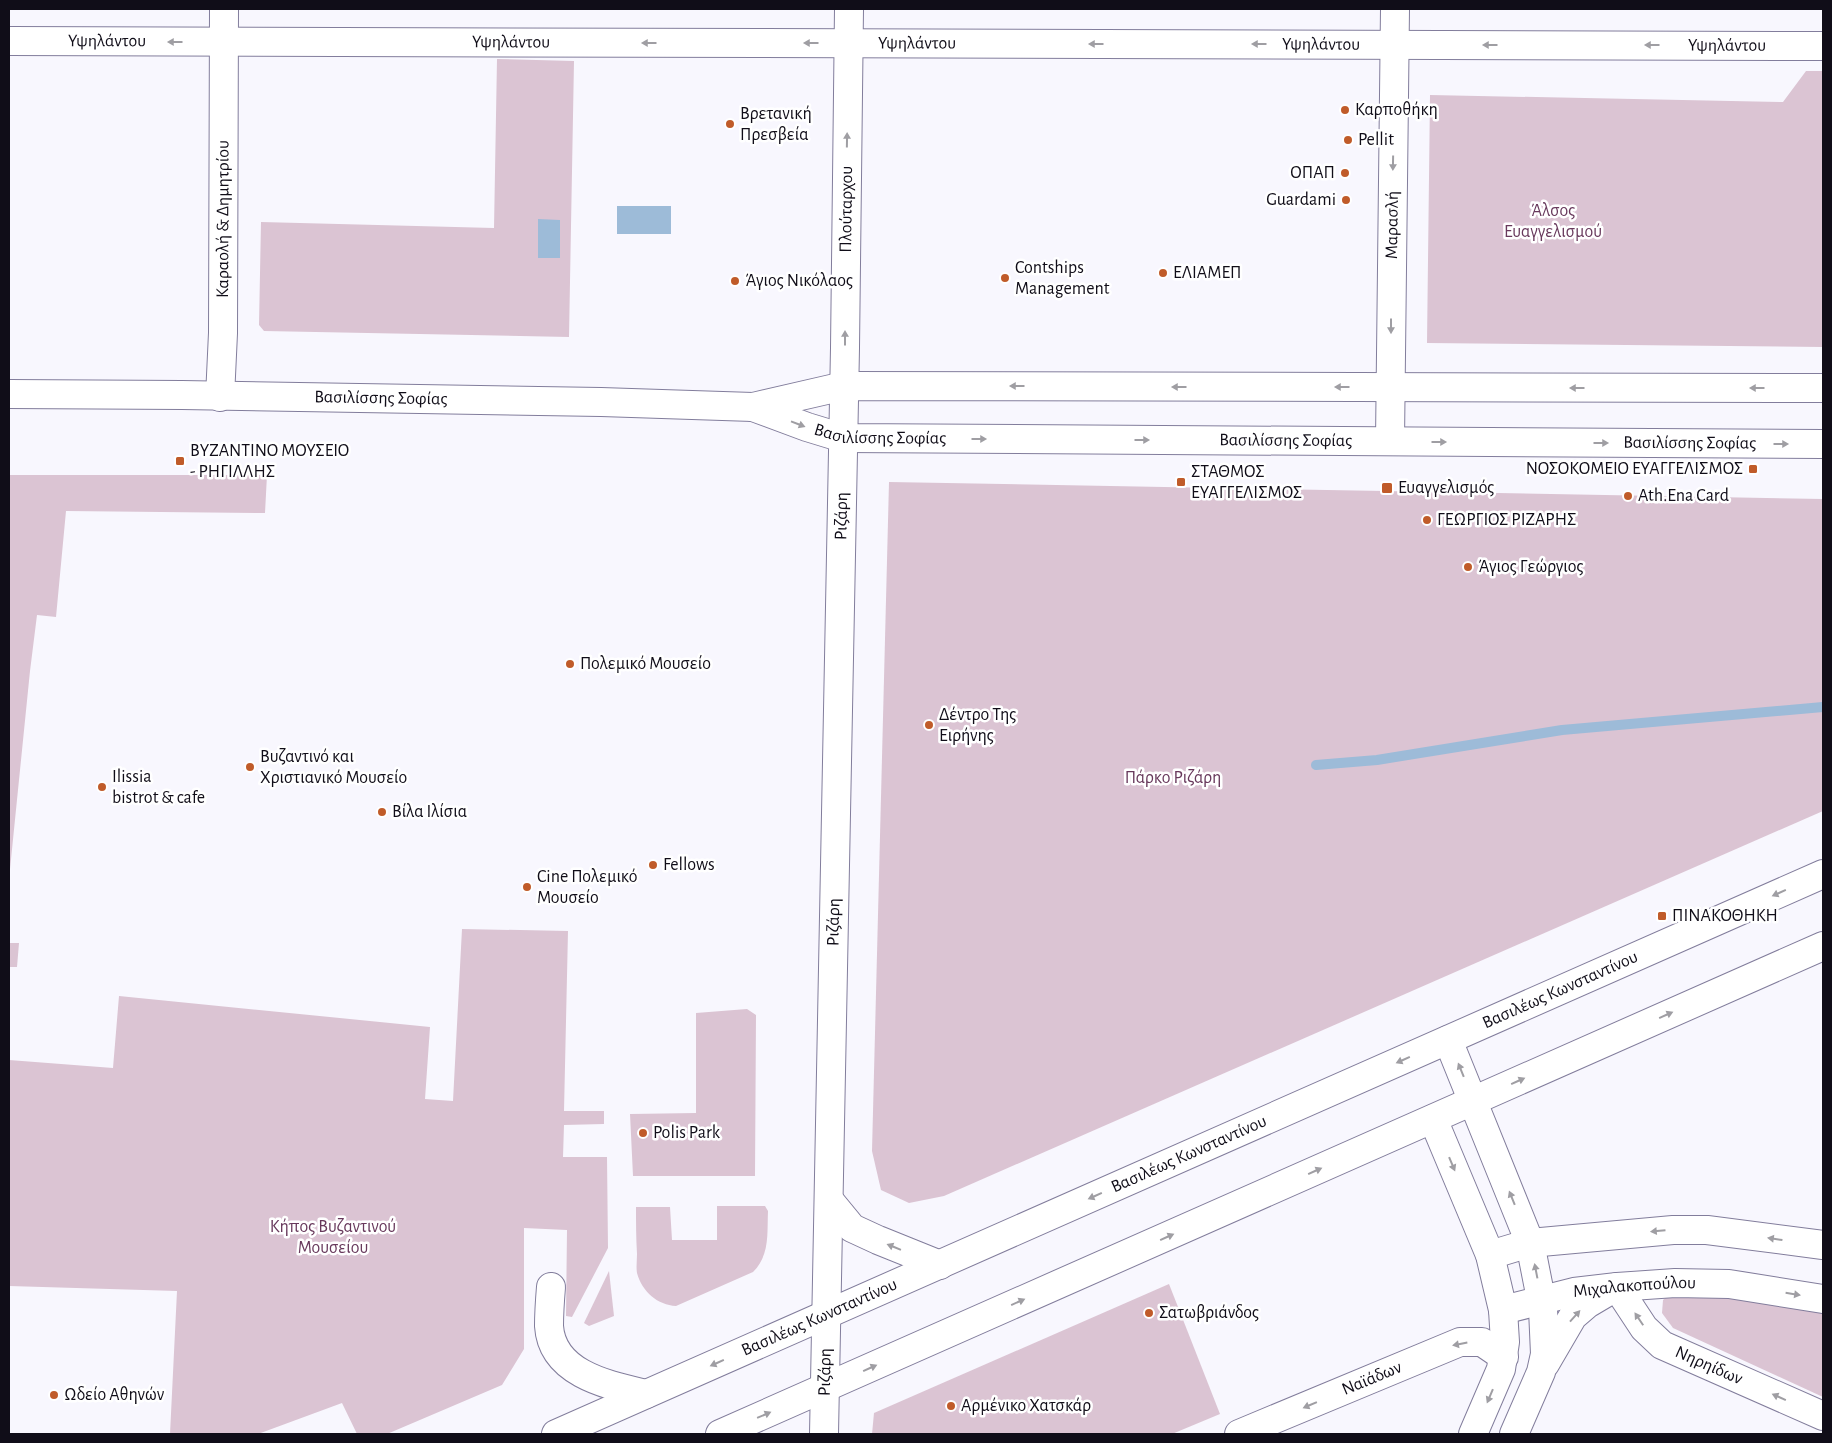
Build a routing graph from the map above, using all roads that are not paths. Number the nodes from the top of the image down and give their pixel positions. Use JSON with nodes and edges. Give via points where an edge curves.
{"nodes":[{"id":1,"x":224,"y":9,"type":"edge"},
{"id":2,"x":849,"y":9,"type":"edge"},
{"id":3,"x":1396,"y":9,"type":"edge"},
{"id":4,"x":9,"y":41,"type":"edge"},
{"id":5,"x":224,"y":42,"type":"junction"},
{"id":6,"x":848,"y":43,"type":"junction"},
{"id":7,"x":1395,"y":44,"type":"junction"},
{"id":8,"x":1823,"y":46,"type":"edge"},
{"id":9,"x":1390,"y":387,"type":"junction"},
{"id":10,"x":1823,"y":388,"type":"edge"},
{"id":11,"x":9,"y":394,"type":"edge"},
{"id":12,"x":220,"y":397,"type":"junction"},
{"id":13,"x":844,"y":398,"type":"junction"},
{"id":14,"x":753,"y":407,"type":"junction"},
{"id":15,"x":843,"y":438,"type":"junction"},
{"id":16,"x":1390,"y":441,"type":"junction"},
{"id":17,"x":1823,"y":444,"type":"edge"},
{"id":18,"x":1823,"y":874,"type":"edge"},
{"id":19,"x":1823,"y":946,"type":"edge"},
{"id":20,"x":1448,"y":1040,"type":"junction"},
{"id":21,"x":1473,"y":1101,"type":"junction"},
{"id":22,"x":1433,"y":1119,"type":"junction"},
{"id":23,"x":829,"y":1200,"type":"junction"},
{"id":24,"x":1530,"y":1243,"type":"junction"},
{"id":25,"x":1823,"y":1245,"type":"edge"},
{"id":26,"x":1490,"y":1255,"type":"junction"},
{"id":27,"x":940,"y":1265,"type":"junction"},
{"id":28,"x":551,"y":1287,"type":"dead end"},
{"id":29,"x":1617,"y":1287,"type":"junction"},
{"id":30,"x":1823,"y":1299,"type":"edge"},
{"id":31,"x":1541,"y":1300,"type":"junction"},
{"id":32,"x":1503,"y":1310,"type":"junction"},
{"id":33,"x":826,"y":1315,"type":"junction"},
{"id":34,"x":1504,"y":1357,"type":"junction"},
{"id":35,"x":1541,"y":1372,"type":"junction"},
{"id":36,"x":825,"y":1388,"type":"junction"},
{"id":37,"x":646,"y":1394,"type":"junction"},
{"id":38,"x":1823,"y":1416,"type":"edge"},
{"id":39,"x":556,"y":1434,"type":"edge"},
{"id":40,"x":720,"y":1434,"type":"edge"},
{"id":41,"x":824,"y":1434,"type":"edge"},
{"id":42,"x":1239,"y":1434,"type":"edge"},
{"id":43,"x":1473,"y":1434,"type":"edge"},
{"id":44,"x":1514,"y":1434,"type":"edge"}],
"edges":[{"from":1,"to":5,"type":"main road","name":"Καραολή & Δημητρίου"},
{"from":2,"to":6,"type":"main road","name":"Πλούταρχου"},
{"from":3,"to":7,"type":"main road","name":"Μαρασλή"},
{"from":5,"to":4,"type":"main road","name":"Υψηλάντου","one_way":true},
{"from":6,"to":5,"type":"main road","name":"Υψηλάντου","one_way":true},
{"from":5,"to":12,"type":"main road","name":"Καραολή & Δημητρίου"},
{"from":7,"to":6,"type":"main road","name":"Υψηλάντου","one_way":true},
{"from":13,"to":6,"type":"main road","name":"Πλούταρχου","one_way":true},
{"from":8,"to":7,"type":"main road","name":"Υψηλάντου","one_way":true},
{"from":7,"to":9,"type":"main road","name":"Μαρασλή","one_way":true},
{"from":10,"to":9,"type":"main road","name":"Βασιλίσσης Σοφίας","one_way":true},
{"from":9,"to":13,"type":"main road","name":"Βασιλίσσης Σοφίας","one_way":true},
{"from":9,"to":16,"type":"main road","name":"Μαρασλή"},
{"from":11,"to":12,"type":"main road","name":"Βασιλίσσης Σοφίας"},
{"from":12,"to":14,"type":"main road","name":"Βασιλίσσης Σοφίας"},
{"from":13,"to":14,"type":"main road","name":"Βασιλίσσης Σοφίας"},
{"from":13,"to":15,"type":"main road","name":"Ριζάρη"},
{"from":14,"to":15,"type":"main road","name":"Βασιλίσσης Σοφίας","one_way":true},
{"from":15,"to":16,"type":"main road","name":"Βασιλίσσης Σοφίας","one_way":true},
{"from":15,"to":23,"type":"main road","name":"Ριζάρη"},
{"from":16,"to":17,"type":"main road","name":"Βασιλίσσης Σοφίας","one_way":true},
{"from":18,"to":20,"type":"main road","name":"Βασιλέως Κωνσταντίνου","one_way":true},
{"from":21,"to":19,"type":"main road","one_way":true},
{"from":21,"to":20,"type":"main road","one_way":true},
{"from":20,"to":27,"type":"main road","name":"Βασιλέως Κωνσταντίνου","one_way":true},
{"from":21,"to":22,"type":"main road"},
{"from":24,"to":21,"type":"main road","one_way":true},
{"from":22,"to":26,"type":"main road","one_way":true},
{"from":36,"to":22,"type":"main road","one_way":true},
{"from":27,"to":23,"type":"main road","one_way":true,"via":[[852,1228]]},
{"from":23,"to":33,"type":"main road","name":"Ριζάρη"},
{"from":25,"to":24,"type":"main road","one_way":true,"via":[[1707,1230]]},
{"from":24,"to":26,"type":"main road"},
{"from":31,"to":24,"type":"main road","one_way":true},
{"from":26,"to":32,"type":"main road"},
{"from":27,"to":33,"type":"main road","name":"Βασιλέως Κωνσταντίνου"},
{"from":28,"to":37,"type":"main road","via":[[549,1327],[553,1344],[562,1360],[605,1384]]},
{"from":29,"to":30,"type":"main road","name":"Μιχαλακοπούλου","one_way":true,"via":[[1729,1284]]},
{"from":29,"to":31,"type":"main road","name":"Μιχαλακοπούλου"},
{"from":35,"to":29,"type":"main road","one_way":true,"via":[[1573,1316]]},
{"from":38,"to":29,"type":"main road","name":"Νηρηίδων","one_way":true,"via":[[1662,1344],[1644,1328]]},
{"from":31,"to":32,"type":"main road","name":"Μιχαλακοπούλου"},
{"from":31,"to":35,"type":"main road","via":[[1545,1354]]},
{"from":32,"to":34,"type":"main road"},
{"from":33,"to":36,"type":"main road","name":"Ριζάρη"},
{"from":33,"to":37,"type":"main road","name":"Βασιλέως Κωνσταντίνου","one_way":true},
{"from":34,"to":42,"type":"main road","name":"Ναϊάδων","one_way":true,"via":[[1482,1342],[1460,1342]]},
{"from":34,"to":43,"type":"main road","one_way":true},
{"from":35,"to":44,"type":"main road"},
{"from":40,"to":36,"type":"main road","one_way":true},
{"from":36,"to":41,"type":"main road","name":"Ριζάρη"},
{"from":37,"to":39,"type":"main road","name":"Βασιλέως Κωνσταντίνου"}]}
